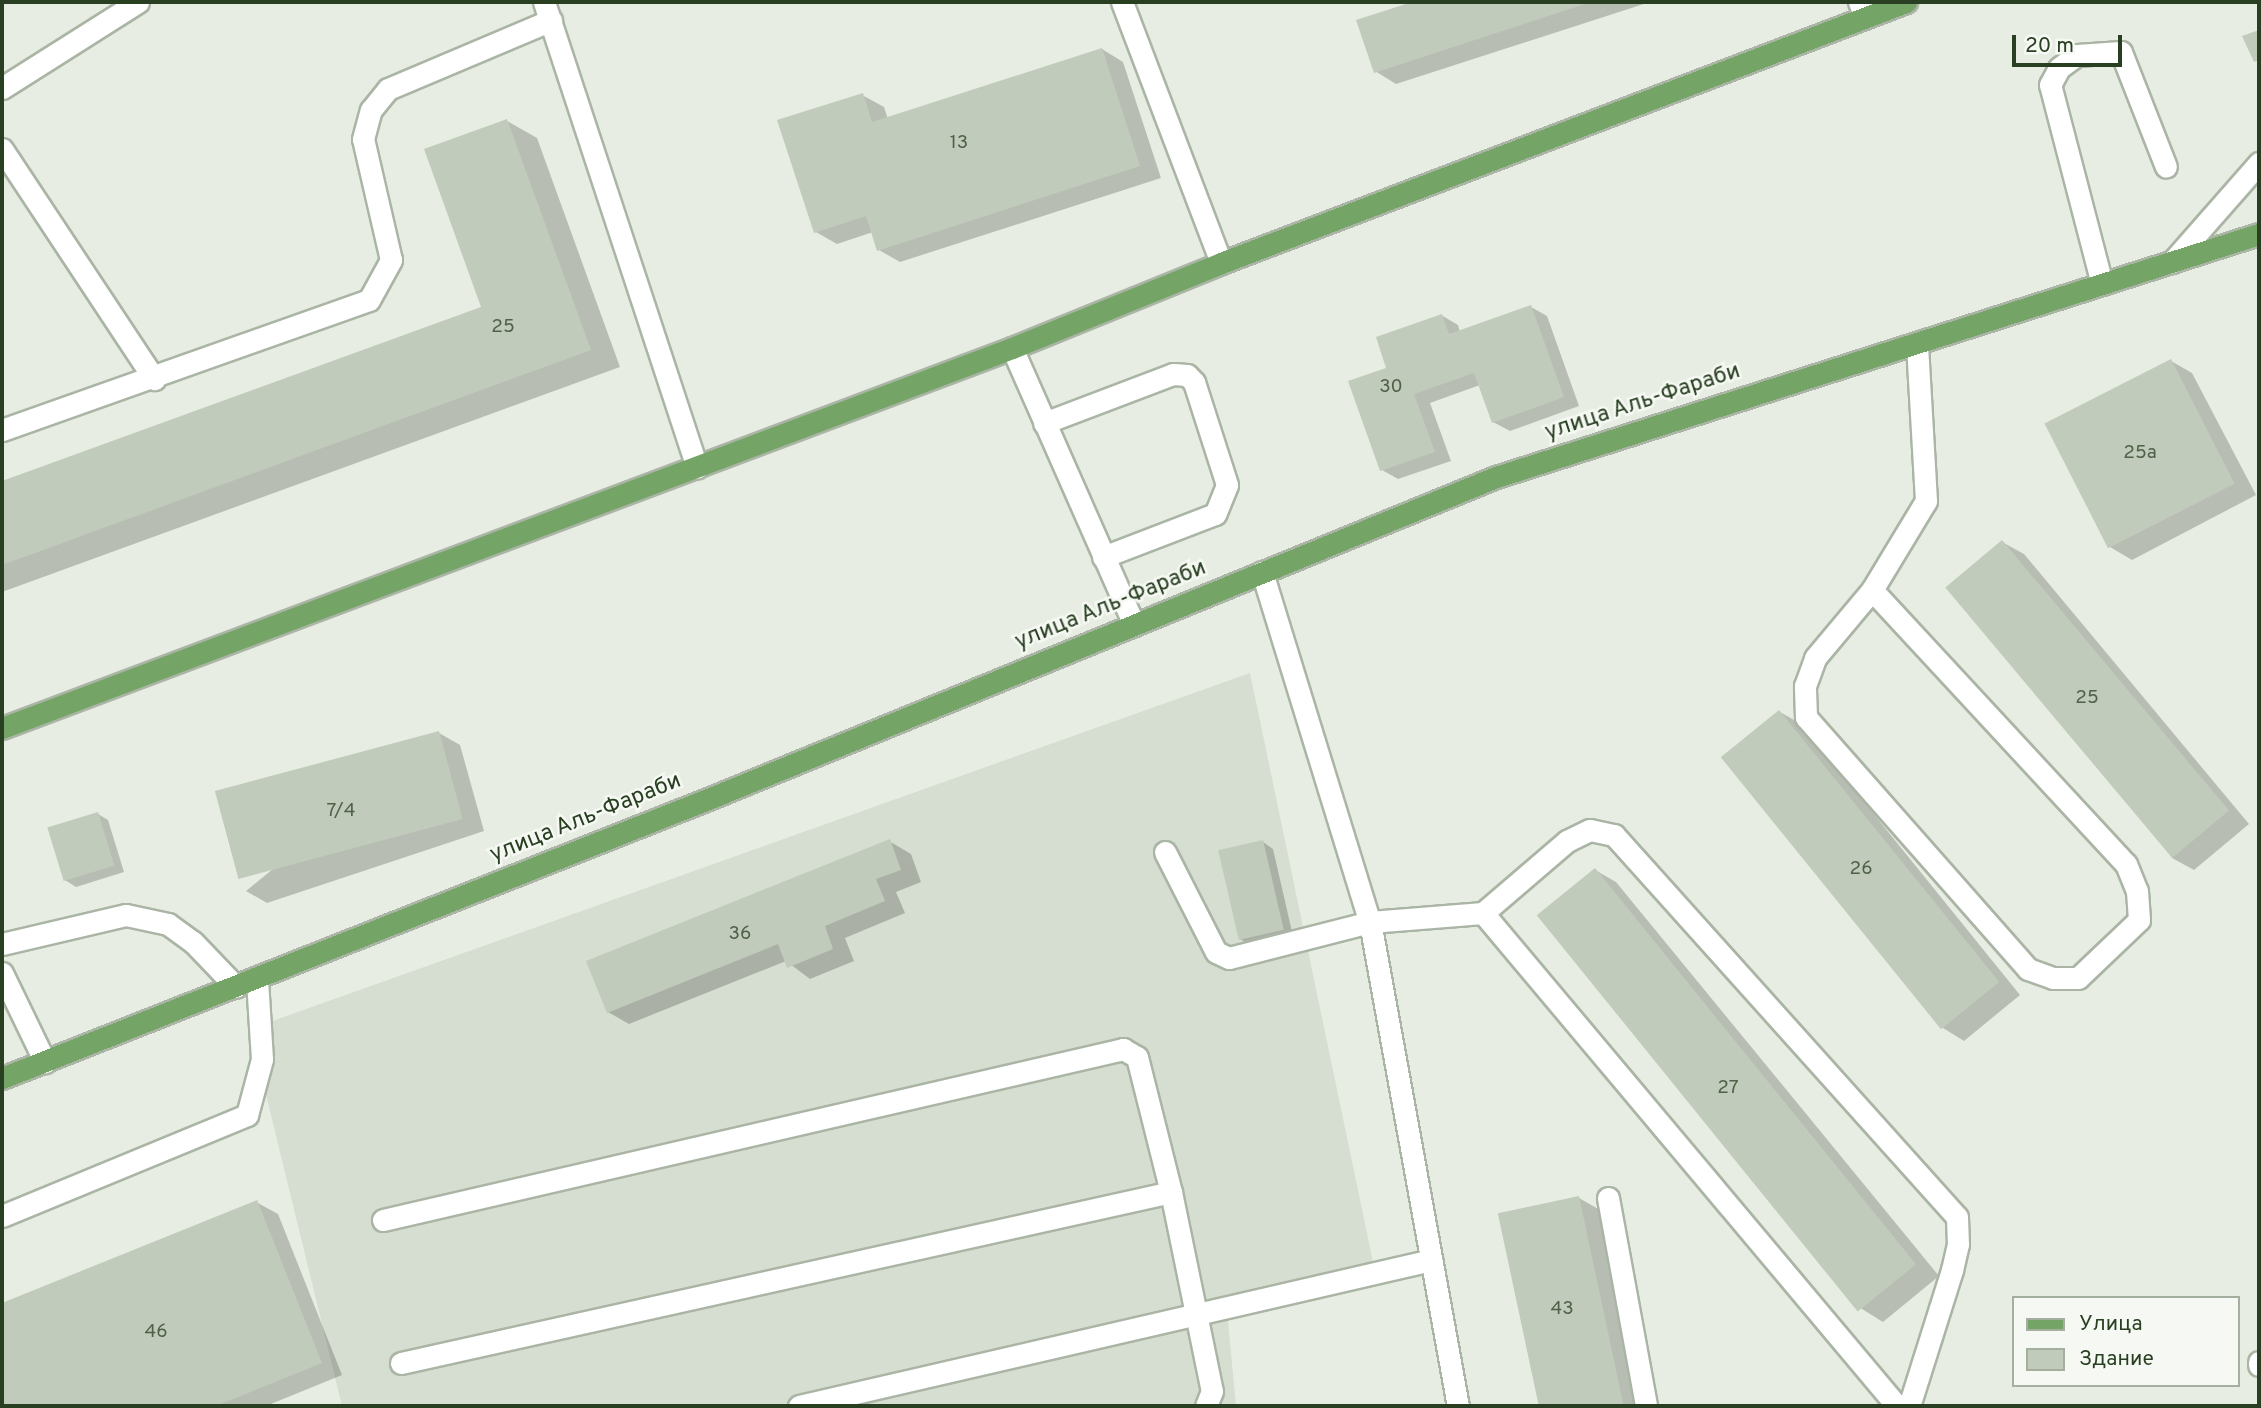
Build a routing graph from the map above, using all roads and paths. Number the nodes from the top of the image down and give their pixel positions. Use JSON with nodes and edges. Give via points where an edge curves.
{"nodes":[{"id":1,"x":138,"y":2,"type":"edge"},
{"id":2,"x":1122,"y":2,"type":"edge"},
{"id":3,"x":1906,"y":2,"type":"edge"},
{"id":4,"x":1862,"y":10,"type":"edge"},
{"id":5,"x":548,"y":11,"type":"edge"},
{"id":6,"x":2,"y":88,"type":"edge"},
{"id":7,"x":2,"y":149,"type":"edge"},
{"id":8,"x":2259,"y":163,"type":"edge"},
{"id":9,"x":2166,"y":167,"type":"dead end"},
{"id":10,"x":2259,"y":234,"type":"edge"},
{"id":11,"x":2172,"y":262,"type":"junction"},
{"id":12,"x":1221,"y":263,"type":"junction"},
{"id":13,"x":2102,"y":284,"type":"junction"},
{"id":14,"x":1917,"y":343,"type":"junction"},
{"id":15,"x":1012,"y":348,"type":"junction"},
{"id":16,"x":154,"y":379,"type":"junction"},
{"id":17,"x":1044,"y":423,"type":"junction"},
{"id":18,"x":2,"y":430,"type":"edge"},
{"id":19,"x":697,"y":467,"type":"junction"},
{"id":20,"x":1102,"y":557,"type":"junction"},
{"id":21,"x":1262,"y":572,"type":"junction"},
{"id":22,"x":1872,"y":590,"type":"junction"},
{"id":23,"x":1134,"y":625,"type":"junction"},
{"id":24,"x":2,"y":728,"type":"edge"},
{"id":25,"x":1165,"y":852,"type":"dead end"},
{"id":26,"x":1483,"y":913,"type":"junction"},
{"id":27,"x":1370,"y":922,"type":"junction"},
{"id":28,"x":2,"y":944,"type":"edge"},
{"id":29,"x":2,"y":973,"type":"edge"},
{"id":30,"x":257,"y":979,"type":"junction"},
{"id":31,"x":236,"y":987,"type":"junction"},
{"id":32,"x":45,"y":1062,"type":"junction"},
{"id":33,"x":2,"y":1078,"type":"edge"},
{"id":34,"x":1171,"y":1192,"type":"junction"},
{"id":35,"x":1608,"y":1198,"type":"dead end"},
{"id":36,"x":2,"y":1216,"type":"edge"},
{"id":37,"x":383,"y":1220,"type":"dead end"},
{"id":38,"x":1431,"y":1260,"type":"junction"},
{"id":39,"x":1196,"y":1311,"type":"junction"},
{"id":40,"x":401,"y":1363,"type":"dead end"},
{"id":41,"x":799,"y":1406,"type":"edge"},
{"id":42,"x":1206,"y":1406,"type":"edge"},
{"id":43,"x":1458,"y":1406,"type":"edge"},
{"id":44,"x":1646,"y":1406,"type":"edge"},
{"id":45,"x":1897,"y":1406,"type":"edge"},
{"id":46,"x":1909,"y":1406,"type":"edge"}],
"edges":[{"from":1,"to":6,"type":"lane"},
{"from":2,"to":12,"type":"lane"},
{"from":3,"to":4,"type":"main road"},
{"from":4,"to":12,"type":"main road"},
{"from":5,"to":16,"type":"lane","via":[[388,89],[371,110],[363,139],[391,260],[369,299]]},
{"from":5,"to":19,"type":"lane"},
{"from":7,"to":16,"type":"lane"},
{"from":8,"to":11,"type":"lane"},
{"from":9,"to":13,"type":"lane","via":[[2121,52],[2077,55],[2059,68],[2050,85]]},
{"from":10,"to":11,"type":"main road","name":"улица Аль-Фараби"},
{"from":11,"to":13,"type":"main road","name":"улица Аль-Фараби"},
{"from":12,"to":15,"type":"main road"},
{"from":13,"to":14,"type":"main road","name":"улица Аль-Фараби"},
{"from":14,"to":21,"type":"main road","name":"улица Аль-Фараби","via":[[1496,477]]},
{"from":14,"to":22,"type":"lane","via":[[1926,501]]},
{"from":15,"to":17,"type":"lane"},
{"from":15,"to":19,"type":"main road"},
{"from":16,"to":18,"type":"lane"},
{"from":17,"to":20,"type":"lane"},
{"from":17,"to":20,"type":"lane","via":[[1174,374],[1187,375],[1194,382],[1227,485],[1223,500],[1215,514]]},
{"from":19,"to":24,"type":"main road"},
{"from":20,"to":23,"type":"lane"},
{"from":21,"to":23,"type":"main road","name":"улица Аль-Фараби"},
{"from":21,"to":27,"type":"lane"},
{"from":22,"to":22,"type":"lane","via":[[2126,864],[2137,891],[2139,920],[2078,978],[2053,978],[2028,969],[1806,717],[1805,686],[1815,658]]},
{"from":23,"to":30,"type":"main road","name":"улица Аль-Фараби"},
{"from":25,"to":27,"type":"lane","via":[[1216,952],[1229,958]]},
{"from":26,"to":27,"type":"lane"},
{"from":26,"to":45,"type":"lane"},
{"from":26,"to":46,"type":"lane","via":[[1567,841],[1590,830],[1614,835],[1957,1217],[1958,1244]]},
{"from":27,"to":38,"type":"lane"},
{"from":28,"to":31,"type":"lane","via":[[126,915],[168,924],[193,942]]},
{"from":29,"to":32,"type":"lane"},
{"from":30,"to":31,"type":"main road","name":"улица Аль-Фараби"},
{"from":30,"to":36,"type":"lane","via":[[262,1059],[247,1115]]},
{"from":31,"to":32,"type":"main road","name":"улица Аль-Фараби"},
{"from":32,"to":33,"type":"main road","name":"улица Аль-Фараби"},
{"from":34,"to":37,"type":"lane","via":[[1137,1057],[1123,1049]]},
{"from":34,"to":39,"type":"lane"},
{"from":34,"to":40,"type":"lane"},
{"from":35,"to":44,"type":"lane"},
{"from":38,"to":39,"type":"lane"},
{"from":38,"to":43,"type":"lane"},
{"from":39,"to":41,"type":"lane"},
{"from":39,"to":42,"type":"lane","via":[[1212,1391]]}]}
